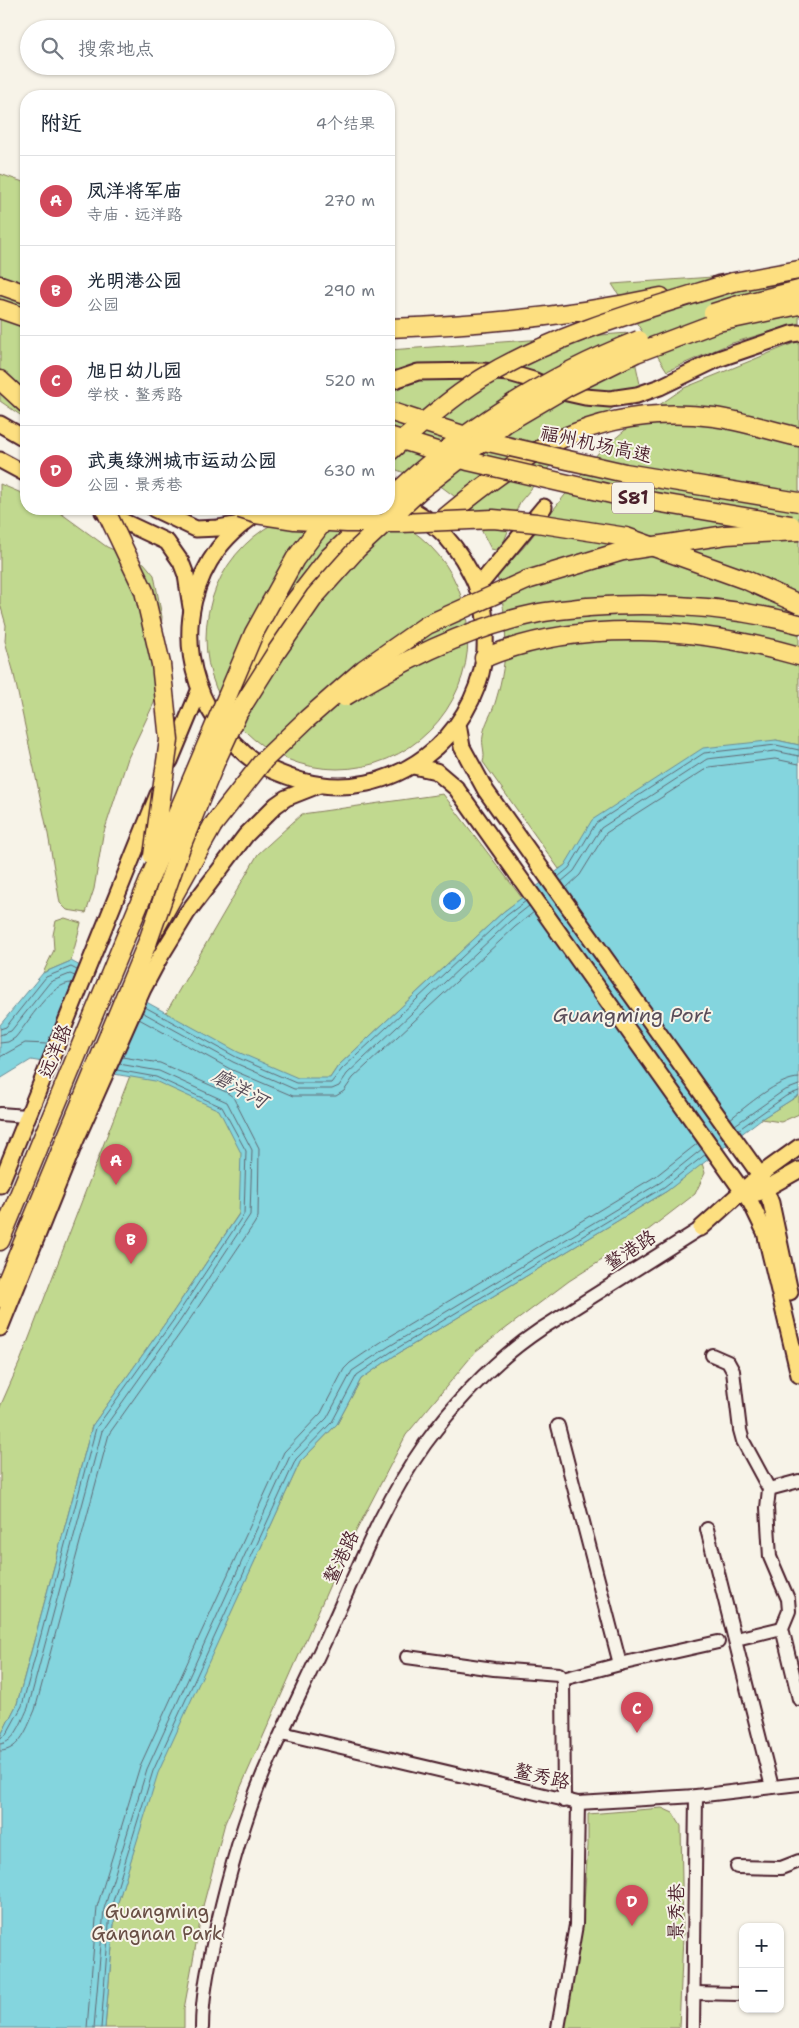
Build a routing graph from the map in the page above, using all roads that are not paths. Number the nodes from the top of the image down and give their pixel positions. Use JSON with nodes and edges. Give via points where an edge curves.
{"nodes":[{"id":1,"x":799,"y":270,"type":"edge"},
{"id":2,"x":733,"y":282,"type":"junction"},
{"id":3,"x":0,"y":283,"type":"edge"},
{"id":4,"x":20,"y":286,"type":"edge"},
{"id":5,"x":799,"y":290,"type":"edge"},
{"id":6,"x":20,"y":291,"type":"edge"},
{"id":7,"x":799,"y":305,"type":"edge"},
{"id":8,"x":0,"y":309,"type":"edge"},
{"id":9,"x":20,"y":316,"type":"edge"},
{"id":10,"x":395,"y":328,"type":"edge"},
{"id":11,"x":799,"y":332,"type":"edge"},
{"id":12,"x":0,"y":379,"type":"edge"},
{"id":13,"x":395,"y":380,"type":"edge"},
{"id":14,"x":20,"y":394,"type":"edge"},
{"id":15,"x":20,"y":398,"type":"edge"},
{"id":16,"x":395,"y":413,"type":"edge"},
{"id":17,"x":0,"y":424,"type":"edge"},
{"id":18,"x":20,"y":436,"type":"edge"},
{"id":19,"x":799,"y":437,"type":"edge"},
{"id":20,"x":395,"y":438,"type":"edge"},
{"id":21,"x":395,"y":447,"type":"edge"},
{"id":22,"x":0,"y":460,"type":"edge"},
{"id":23,"x":20,"y":471,"type":"edge"},
{"id":24,"x":395,"y":493,"type":"edge"},
{"id":25,"x":395,"y":502,"type":"edge"},
{"id":26,"x":799,"y":502,"type":"edge"},
{"id":27,"x":544,"y":507,"type":"dead end"},
{"id":28,"x":395,"y":513,"type":"edge"},
{"id":29,"x":108,"y":515,"type":"edge"},
{"id":30,"x":110,"y":515,"type":"edge"},
{"id":31,"x":167,"y":515,"type":"edge"},
{"id":32,"x":262,"y":515,"type":"edge"},
{"id":33,"x":328,"y":515,"type":"edge"},
{"id":34,"x":374,"y":515,"type":"edge"},
{"id":35,"x":393,"y":515,"type":"edge"},
{"id":36,"x":240,"y":517,"type":"edge"},
{"id":37,"x":435,"y":526,"type":"junction"},
{"id":38,"x":799,"y":526,"type":"edge"},
{"id":39,"x":799,"y":531,"type":"edge"},
{"id":40,"x":477,"y":588,"type":"junction"},
{"id":41,"x":799,"y":604,"type":"edge"},
{"id":42,"x":192,"y":611,"type":"junction"},
{"id":43,"x":799,"y":624,"type":"edge"},
{"id":44,"x":799,"y":656,"type":"edge"},
{"id":45,"x":484,"y":658,"type":"junction"},
{"id":46,"x":199,"y":691,"type":"junction"},
{"id":47,"x":220,"y":711,"type":"junction"},
{"id":48,"x":307,"y":719,"type":"junction"},
{"id":49,"x":458,"y":724,"type":"junction"},
{"id":50,"x":413,"y":766,"type":"junction"},
{"id":51,"x":319,"y":785,"type":"junction"},
{"id":52,"x":150,"y":878,"type":"junction"},
{"id":53,"x":148,"y":941,"type":"junction"},
{"id":54,"x":0,"y":1114,"type":"edge"},
{"id":55,"x":26,"y":1116,"type":"junction"},
{"id":56,"x":799,"y":1147,"type":"edge"},
{"id":57,"x":799,"y":1170,"type":"edge"},
{"id":58,"x":763,"y":1182,"type":"junction"},
{"id":59,"x":0,"y":1185,"type":"edge"},
{"id":60,"x":746,"y":1194,"type":"junction"},
{"id":61,"x":702,"y":1228,"type":"joint"},
{"id":62,"x":0,"y":1240,"type":"edge"},
{"id":63,"x":776,"y":1255,"type":"junction"},
{"id":64,"x":0,"y":1298,"type":"edge"},
{"id":65,"x":796,"y":1327,"type":"edge"},
{"id":66,"x":0,"y":1328,"type":"edge"},
{"id":67,"x":712,"y":1355,"type":"dead end"},
{"id":68,"x":799,"y":1375,"type":"edge"},
{"id":69,"x":558,"y":1426,"type":"dead end"},
{"id":70,"x":799,"y":1481,"type":"edge"},
{"id":71,"x":768,"y":1489,"type":"junction"},
{"id":72,"x":706,"y":1529,"type":"dead end"},
{"id":73,"x":782,"y":1628,"type":"junction"},
{"id":74,"x":736,"y":1638,"type":"junction"},
{"id":75,"x":718,"y":1642,"type":"dead end"},
{"id":76,"x":407,"y":1657,"type":"dead end"},
{"id":77,"x":620,"y":1664,"type":"junction"},
{"id":78,"x":563,"y":1679,"type":"junction"},
{"id":79,"x":799,"y":1699,"type":"edge"},
{"id":80,"x":282,"y":1733,"type":"junction"},
{"id":81,"x":799,"y":1784,"type":"edge"},
{"id":82,"x":772,"y":1787,"type":"junction"},
{"id":83,"x":696,"y":1796,"type":"junction"},
{"id":84,"x":564,"y":1801,"type":"junction"},
{"id":85,"x":578,"y":1803,"type":"junction"},
{"id":86,"x":799,"y":1861,"type":"edge"},
{"id":87,"x":737,"y":1867,"type":"dead end"},
{"id":88,"x":694,"y":1993,"type":"junction"},
{"id":89,"x":738,"y":1994,"type":"dead end"},
{"id":90,"x":202,"y":2028,"type":"edge"},
{"id":91,"x":558,"y":2028,"type":"edge"},
{"id":92,"x":693,"y":2028,"type":"edge"}],
"edges":[{"from":1,"to":2,"type":"highway"},
{"from":2,"to":10,"type":"highway","bridge":true,"via":[[560,314],[457,326]]},
{"from":2,"to":21,"type":"highway","bridge":true,"via":[[546,344],[439,408]]},
{"from":3,"to":4,"type":"highway"},
{"from":3,"to":6,"type":"highway"},
{"from":5,"to":24,"type":"highway","bridge":true,"via":[[735,306],[595,358],[492,417],[414,475]]},
{"from":7,"to":28,"type":"highway","bridge":true,"via":[[718,322],[636,353],[569,386],[506,423]]},
{"from":8,"to":9,"type":"highway"},
{"from":11,"to":13,"type":"main road","via":[[718,359],[637,395],[585,397],[509,373],[482,371],[418,372]]},
{"from":12,"to":14,"type":"highway"},
{"from":12,"to":15,"type":"highway"},
{"from":16,"to":26,"type":"highway","name":"福州机场高速","number":"S81","bridge":true,"via":[[475,439],[625,474]]},
{"from":17,"to":18,"type":"main road"},
{"from":19,"to":37,"type":"highway","via":[[716,417],[667,413],[612,420],[567,435],[524,458],[481,487]]},
{"from":20,"to":38,"type":"highway","number":"S81","bridge":true,"via":[[468,461],[620,496]]},
{"from":22,"to":23,"type":"main road"},
{"from":25,"to":37,"type":"main road"},
{"from":27,"to":40,"type":"main road"},
{"from":29,"to":52,"type":"highway","bridge":true,"via":[[144,591],[162,664],[169,740]]},
{"from":30,"to":42,"type":"main road","via":[[167,542],[181,562]]},
{"from":31,"to":36,"type":"main road","via":[[196,529],[218,528]]},
{"from":32,"to":41,"type":"highway","bridge":true,"via":[[347,524],[492,519],[537,523],[626,538],[746,580]]},
{"from":33,"to":47,"type":"highway","bridge":true,"via":[[295,558],[254,633]]},
{"from":34,"to":47,"type":"highway","bridge":true,"via":[[329,557],[268,636]]},
{"from":35,"to":53,"type":"highway","bridge":true,"via":[[315,596],[238,713],[182,844]]},
{"from":36,"to":42,"type":"main road","via":[[201,578]]},
{"from":37,"to":40,"type":"main road","via":[[460,554]]},
{"from":39,"to":48,"type":"highway","bridge":true,"via":[[726,535],[623,551],[527,580],[427,625],[364,668]]},
{"from":40,"to":45,"type":"main road","via":[[485,623]]},
{"from":42,"to":46,"type":"main road","via":[[190,647]]},
{"from":43,"to":48,"type":"highway","bridge":true,"via":[[714,607],[629,604],[539,613],[483,629],[431,650]]},
{"from":44,"to":45,"type":"highway","via":[[705,636],[613,632],[526,644]]},
{"from":45,"to":49,"type":"main road","via":[[475,693]]},
{"from":46,"to":51,"type":"main road","via":[[218,726],[246,755],[280,775]]},
{"from":46,"to":55,"type":"main road"},
{"from":47,"to":52,"type":"highway","bridge":true},
{"from":48,"to":53,"type":"highway","bridge":true,"via":[[264,760],[212,825]]},
{"from":49,"to":50,"type":"main road","via":[[438,747]]},
{"from":49,"to":58,"type":"main road","via":[[462,747],[486,791]]},
{"from":50,"to":51,"type":"main road","via":[[367,784]]},
{"from":50,"to":60,"type":"main road","via":[[436,771],[456,788]]},
{"from":51,"to":66,"type":"main road","via":[[281,801],[246,835],[187,913],[143,989],[75,1142]]},
{"from":52,"to":62,"type":"highway","name":"远洋路"},
{"from":53,"to":64,"type":"highway"},
{"from":54,"to":55,"type":"street"},
{"from":55,"to":59,"type":"main road"},
{"from":56,"to":58,"type":"main road","name":"鳌港路"},
{"from":57,"to":58,"type":"main road","name":"鳌港路"},
{"from":58,"to":60,"type":"main road","name":"鳌港路"},
{"from":58,"to":63,"type":"main road","via":[[773,1209]]},
{"from":60,"to":61,"type":"main road","name":"鳌港路"},
{"from":60,"to":63,"type":"main road"},
{"from":61,"to":80,"type":"street","name":"鳌港路","via":[[528,1337],[480,1380],[446,1417],[390,1500]]},
{"from":63,"to":65,"type":"main road"},
{"from":65,"to":68,"type":"main road"},
{"from":67,"to":71,"type":"street","via":[[728,1362],[733,1371],[743,1441]]},
{"from":69,"to":77,"type":"street"},
{"from":70,"to":71,"type":"street"},
{"from":71,"to":73,"type":"street","via":[[770,1557],[788,1598],[789,1611]]},
{"from":72,"to":74,"type":"street"},
{"from":73,"to":74,"type":"street"},
{"from":73,"to":79,"type":"street"},
{"from":74,"to":82,"type":"street"},
{"from":75,"to":77,"type":"street"},
{"from":76,"to":78,"type":"street","via":[[559,1674]]},
{"from":77,"to":78,"type":"street"},
{"from":78,"to":84,"type":"street"},
{"from":80,"to":84,"type":"street","name":"鳌秀路"},
{"from":80,"to":90,"type":"street","name":"鳌港路","via":[[251,1808],[227,1884],[207,1978]]},
{"from":81,"to":82,"type":"street","name":"鳌秀路"},
{"from":82,"to":83,"type":"street","name":"鳌秀路"},
{"from":83,"to":85,"type":"street","name":"鳌秀路"},
{"from":83,"to":88,"type":"street","name":"景秀巷"},
{"from":84,"to":85,"type":"street","name":"鳌秀路"},
{"from":85,"to":91,"type":"street","via":[[576,1925]]},
{"from":86,"to":87,"type":"street","via":[[781,1868]]},
{"from":88,"to":89,"type":"street"},
{"from":88,"to":92,"type":"street","name":"景秀巷"}]}
